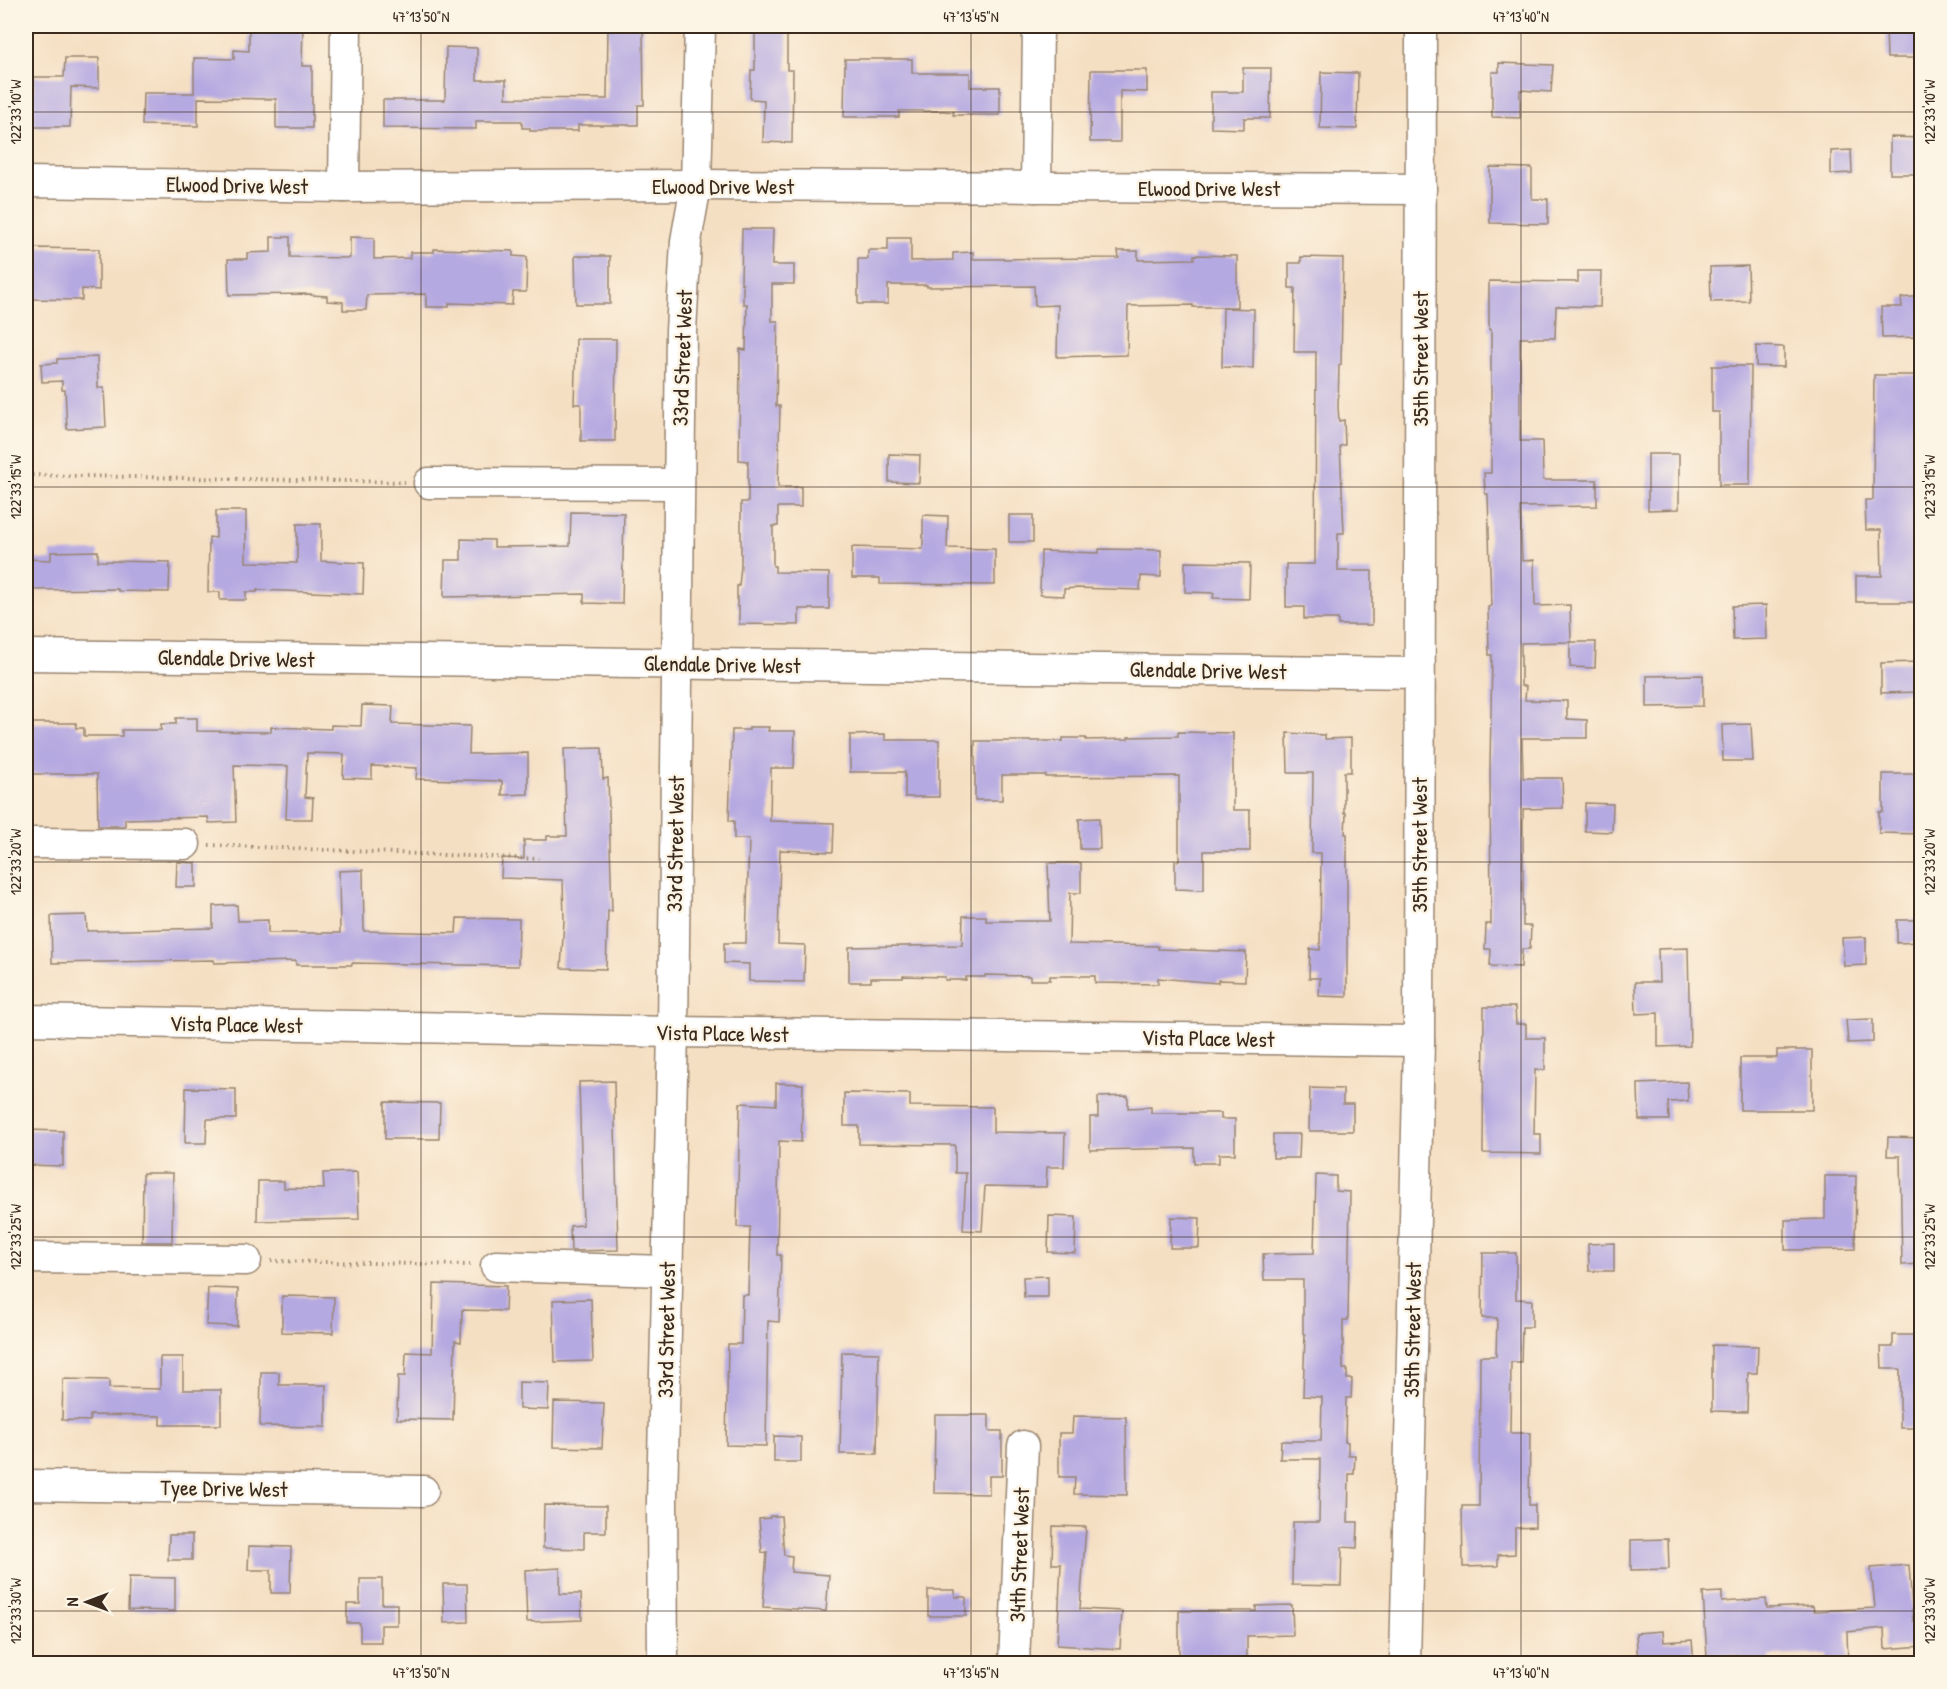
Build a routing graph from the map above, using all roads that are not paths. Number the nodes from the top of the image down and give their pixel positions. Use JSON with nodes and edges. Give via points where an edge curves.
{"nodes":[{"id":1,"x":346,"y":26,"type":"edge"},
{"id":2,"x":700,"y":26,"type":"edge"},
{"id":3,"x":1038,"y":26,"type":"edge"},
{"id":4,"x":1421,"y":26,"type":"edge"},
{"id":5,"x":26,"y":182,"type":"edge"},
{"id":6,"x":696,"y":185,"type":"junction"},
{"id":7,"x":344,"y":187,"type":"junction"},
{"id":8,"x":1036,"y":187,"type":"junction"},
{"id":9,"x":1421,"y":189,"type":"junction"},
{"id":10,"x":429,"y":483,"type":"road end"},
{"id":11,"x":678,"y":484,"type":"junction"},
{"id":12,"x":26,"y":655,"type":"edge"},
{"id":13,"x":677,"y":664,"type":"junction"},
{"id":14,"x":1419,"y":673,"type":"junction"},
{"id":15,"x":26,"y":843,"type":"edge"},
{"id":16,"x":185,"y":844,"type":"road end"},
{"id":17,"x":26,"y":1020,"type":"edge"},
{"id":18,"x":673,"y":1032,"type":"junction"},
{"id":19,"x":1419,"y":1041,"type":"junction"},
{"id":20,"x":26,"y":1258,"type":"edge"},
{"id":21,"x":246,"y":1260,"type":"road end"},
{"id":22,"x":496,"y":1266,"type":"road end"},
{"id":23,"x":667,"y":1271,"type":"junction"},
{"id":24,"x":1023,"y":1446,"type":"dead end"},
{"id":25,"x":26,"y":1485,"type":"edge"},
{"id":26,"x":423,"y":1491,"type":"dead end"},
{"id":27,"x":663,"y":1664,"type":"edge"},
{"id":28,"x":1014,"y":1664,"type":"edge"},
{"id":29,"x":1405,"y":1664,"type":"edge"}],
"edges":[{"from":1,"to":7,"type":"street"},
{"from":2,"to":6,"type":"street","name":"33rd Street West"},
{"from":3,"to":8,"type":"street"},
{"from":4,"to":9,"type":"street","name":"35th Street West"},
{"from":5,"to":7,"type":"street","name":"Elwood Drive West"},
{"from":6,"to":7,"type":"street","name":"Elwood Drive West"},
{"from":6,"to":8,"type":"street","name":"Elwood Drive West"},
{"from":6,"to":11,"type":"street","name":"33rd Street West","via":[[686,241]]},
{"from":8,"to":9,"type":"street","name":"Elwood Drive West"},
{"from":9,"to":14,"type":"street","name":"35th Street West"},
{"from":10,"to":11,"type":"street"},
{"from":11,"to":13,"type":"street","name":"33rd Street West"},
{"from":12,"to":13,"type":"street","name":"Glendale Drive West"},
{"from":13,"to":14,"type":"street","name":"Glendale Drive West"},
{"from":13,"to":18,"type":"street","name":"33rd Street West"},
{"from":14,"to":19,"type":"street","name":"35th Street West"},
{"from":15,"to":16,"type":"street"},
{"from":17,"to":18,"type":"street","name":"Vista Place West"},
{"from":18,"to":19,"type":"street","name":"Vista Place West"},
{"from":18,"to":23,"type":"street","name":"33rd Street West"},
{"from":19,"to":29,"type":"street","name":"35th Street West"},
{"from":20,"to":21,"type":"street"},
{"from":22,"to":23,"type":"street"},
{"from":23,"to":27,"type":"street","name":"33rd Street West"},
{"from":24,"to":28,"type":"street","name":"34th Street West"},
{"from":25,"to":26,"type":"street","name":"Tyee Drive West"}]}
